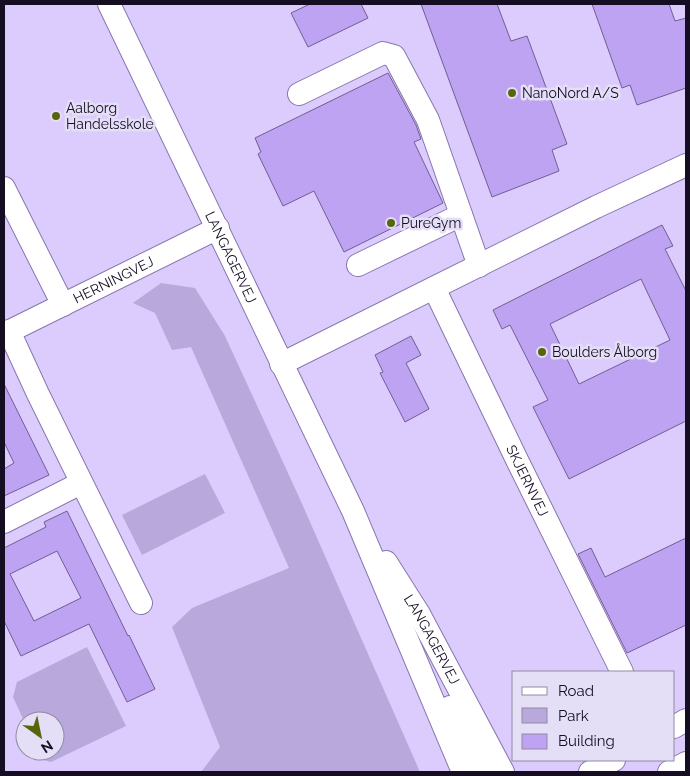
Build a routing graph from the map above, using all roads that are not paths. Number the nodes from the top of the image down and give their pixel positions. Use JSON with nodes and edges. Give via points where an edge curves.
{"nodes":[{"id":1,"x":109,"y":4,"type":"edge"},
{"id":2,"x":299,"y":94,"type":"dead end"},
{"id":3,"x":686,"y":165,"type":"edge"},
{"id":4,"x":4,"y":188,"type":"edge"},
{"id":5,"x":461,"y":215,"type":"junction"},
{"id":6,"x":218,"y":228,"type":"junction"},
{"id":7,"x":358,"y":265,"type":"dead end"},
{"id":8,"x":479,"y":266,"type":"junction"},
{"id":9,"x":434,"y":288,"type":"junction"},
{"id":10,"x":63,"y":305,"type":"junction"},
{"id":11,"x":6,"y":333,"type":"edge"},
{"id":12,"x":281,"y":364,"type":"junction"},
{"id":13,"x":81,"y":483,"type":"junction"},
{"id":14,"x":353,"y":511,"type":"junction"},
{"id":15,"x":4,"y":522,"type":"edge"},
{"id":16,"x":141,"y":603,"type":"dead end"},
{"id":17,"x":412,"y":651,"type":"junction"},
{"id":18,"x":622,"y":671,"type":"edge"},
{"id":19,"x":686,"y":720,"type":"edge"},
{"id":20,"x":675,"y":726,"type":"edge"},
{"id":21,"x":612,"y":761,"type":"edge"},
{"id":22,"x":686,"y":763,"type":"edge"},
{"id":23,"x":462,"y":772,"type":"edge"},
{"id":24,"x":483,"y":772,"type":"edge"},
{"id":25,"x":503,"y":772,"type":"edge"},
{"id":26,"x":590,"y":772,"type":"edge"},
{"id":27,"x":669,"y":772,"type":"edge"}],
"edges":[{"from":1,"to":6,"type":"street","name":"LANGAGERVEJ"},
{"from":2,"to":5,"type":"street","via":[[383,53],[394,56],[428,120]]},
{"from":3,"to":8,"type":"street"},
{"from":4,"to":10,"type":"street"},
{"from":5,"to":7,"type":"street"},
{"from":5,"to":8,"type":"street"},
{"from":6,"to":10,"type":"street","name":"HERNINGVEJ"},
{"from":6,"to":12,"type":"street","name":"LANGAGERVEJ"},
{"from":8,"to":9,"type":"street"},
{"from":9,"to":12,"type":"street"},
{"from":9,"to":18,"type":"street","name":"SKJERNVEJ"},
{"from":10,"to":11,"type":"street","name":"HERNINGVEJ"},
{"from":11,"to":13,"type":"street","name":"HERNINGVEJ"},
{"from":12,"to":14,"type":"street","name":"LANGAGERVEJ"},
{"from":13,"to":15,"type":"street"},
{"from":13,"to":16,"type":"street","name":"HERNINGVEJ"},
{"from":14,"to":17,"type":"street","name":"LANGAGERVEJ"},
{"from":14,"to":25,"type":"street","name":"LANGAGERVEJ","via":[[419,614]]},
{"from":17,"to":23,"type":"street","name":"LANGAGERVEJ"},
{"from":17,"to":24,"type":"street","name":"LANGAGERVEJ","via":[[442,691]]},
{"from":19,"to":20,"type":"street"},
{"from":21,"to":26,"type":"street"},
{"from":22,"to":27,"type":"street"}]}
